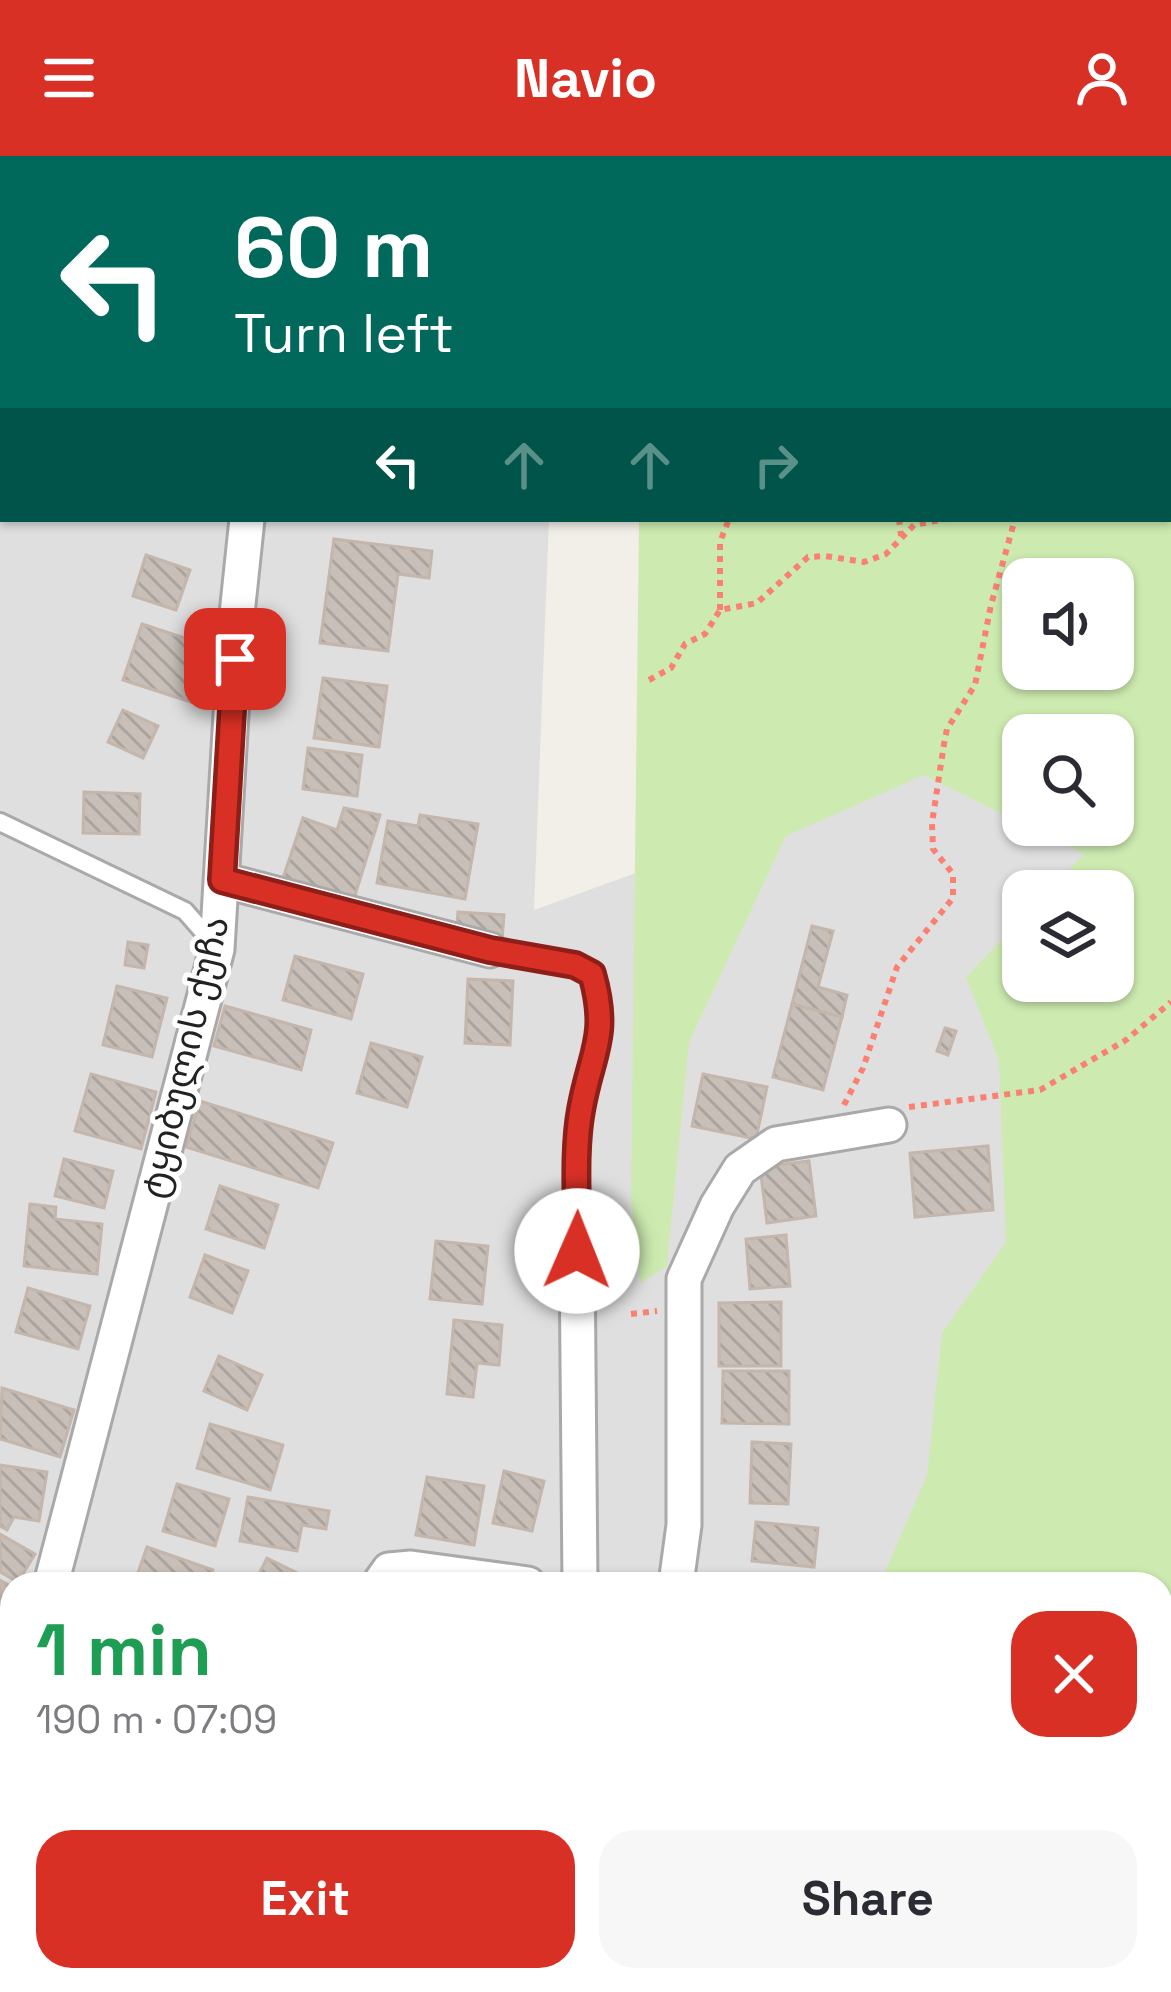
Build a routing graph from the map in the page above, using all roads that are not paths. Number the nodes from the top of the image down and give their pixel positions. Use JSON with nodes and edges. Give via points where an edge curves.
{"nodes":[{"id":1,"x":247,"y":522,"type":"edge"},
{"id":2,"x":0,"y":822,"type":"edge"},
{"id":3,"x":222,"y":880,"type":"junction"},
{"id":4,"x":217,"y":949,"type":"junction"},
{"id":5,"x":490,"y":950,"type":"joint"},
{"id":6,"x":890,"y":1125,"type":"road end"},
{"id":7,"x":577,"y":1251,"type":"joint"},
{"id":8,"x":55,"y":1572,"type":"edge"},
{"id":9,"x":388,"y":1572,"type":"edge"},
{"id":10,"x":440,"y":1572,"type":"edge"},
{"id":11,"x":580,"y":1572,"type":"edge"},
{"id":12,"x":678,"y":1572,"type":"edge"}],
"edges":[{"from":1,"to":3,"type":"street","name":"ტყიბულის ქუჩა"},
{"from":2,"to":4,"type":"lane","via":[[185,910]]},
{"from":3,"to":4,"type":"street","name":"ტყიბულის ქუჩა"},
{"from":3,"to":5,"type":"street"},
{"from":4,"to":8,"type":"street","name":"ტყიბულის ქუჩა"},
{"from":5,"to":7,"type":"lane","via":[[575,965],[592,974],[601,1005],[598,1053],[580,1112]]},
{"from":6,"to":12,"type":"street","via":[[776,1144],[740,1169],[717,1206],[684,1280]]},
{"from":7,"to":11,"type":"street"},
{"from":9,"to":10,"type":"street"}]}
